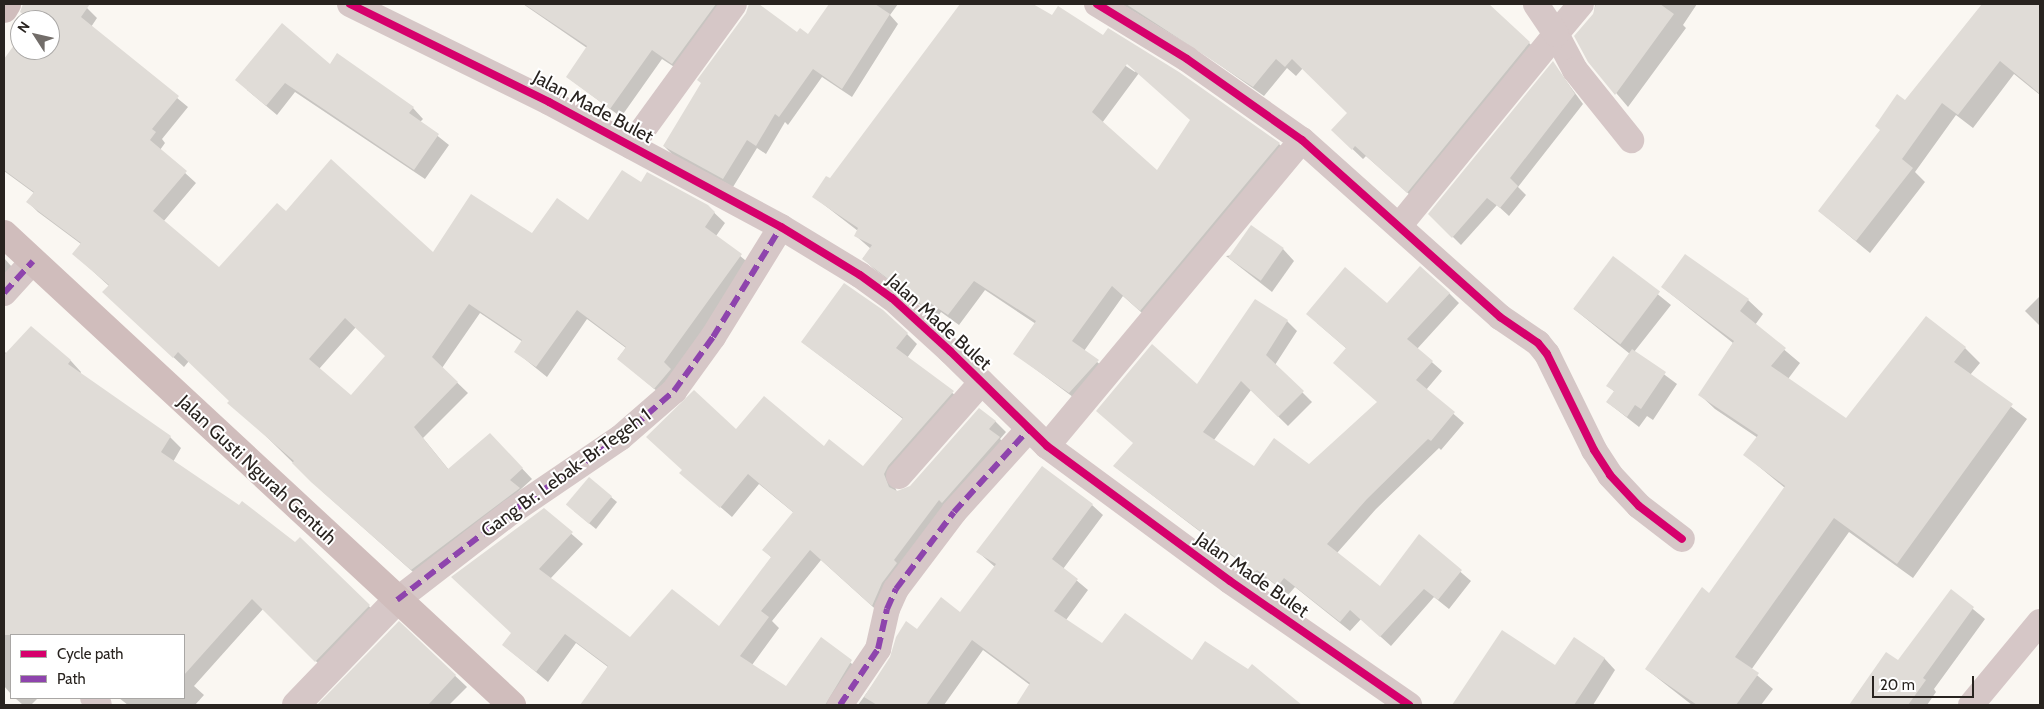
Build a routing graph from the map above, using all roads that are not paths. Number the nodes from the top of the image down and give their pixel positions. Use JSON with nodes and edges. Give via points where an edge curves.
{"nodes":[{"id":1,"x":7,"y":4,"type":"edge"},
{"id":2,"x":350,"y":4,"type":"edge"},
{"id":3,"x":734,"y":4,"type":"edge"},
{"id":4,"x":1097,"y":4,"type":"edge"},
{"id":5,"x":1536,"y":4,"type":"edge"},
{"id":6,"x":1581,"y":4,"type":"edge"},
{"id":7,"x":4,"y":9,"type":"edge"},
{"id":8,"x":1556,"y":34,"type":"junction"},
{"id":9,"x":1302,"y":140,"type":"junction"},
{"id":10,"x":1631,"y":140,"type":"dead end"},
{"id":11,"x":631,"y":146,"type":"junction"},
{"id":12,"x":781,"y":226,"type":"junction"},
{"id":13,"x":1399,"y":226,"type":"junction"},
{"id":14,"x":4,"y":234,"type":"edge"},
{"id":15,"x":33,"y":261,"type":"junction"},
{"id":16,"x":4,"y":293,"type":"edge"},
{"id":17,"x":982,"y":382,"type":"junction"},
{"id":18,"x":1037,"y":438,"type":"junction"},
{"id":19,"x":899,"y":476,"type":"dead end"},
{"id":20,"x":1682,"y":539,"type":"dead end"},
{"id":21,"x":397,"y":600,"type":"junction"},
{"id":22,"x":2040,"y":622,"type":"edge"},
{"id":23,"x":296,"y":705,"type":"edge"},
{"id":24,"x":512,"y":705,"type":"edge"},
{"id":25,"x":840,"y":705,"type":"edge"},
{"id":26,"x":1409,"y":705,"type":"edge"},
{"id":27,"x":1970,"y":705,"type":"edge"}],
"edges":[{"from":1,"to":7,"type":"main road"},
{"from":2,"to":11,"type":"street","name":"Jalan Made Bulet","via":[[450,51]]},
{"from":3,"to":11,"type":"street"},
{"from":4,"to":9,"type":"street","via":[[1187,59]]},
{"from":5,"to":8,"type":"street"},
{"from":6,"to":8,"type":"street"},
{"from":8,"to":10,"type":"street","via":[[1575,70]]},
{"from":8,"to":13,"type":"street"},
{"from":9,"to":13,"type":"street"},
{"from":9,"to":18,"type":"street"},
{"from":11,"to":12,"type":"street","name":"Jalan Made Bulet"},
{"from":12,"to":17,"type":"street","name":"Jalan Made Bulet","via":[[892,298]]},
{"from":12,"to":21,"type":"street","name":"Gang Br. Lebak-Br.Tegeh 1","via":[[713,337],[674,392],[620,438],[511,512]]},
{"from":13,"to":20,"type":"street","via":[[1500,317],[1538,343],[1547,354],[1594,450],[1610,475],[1639,506]]},
{"from":14,"to":15,"type":"main road","name":"Jalan Gusti Ngurah Gentuh"},
{"from":15,"to":16,"type":"street"},
{"from":15,"to":21,"type":"main road","name":"Jalan Gusti Ngurah Gentuh"},
{"from":17,"to":18,"type":"street","name":"Jalan Made Bulet"},
{"from":17,"to":19,"type":"street"},
{"from":18,"to":25,"type":"street","via":[[954,512],[896,589],[887,609],[878,649]]},
{"from":18,"to":26,"type":"street","name":"Jalan Made Bulet","via":[[1230,581]]},
{"from":21,"to":23,"type":"street"},
{"from":21,"to":24,"type":"main road","name":"Jalan Gusti Ngurah Gentuh"},
{"from":22,"to":27,"type":"street"}]}
